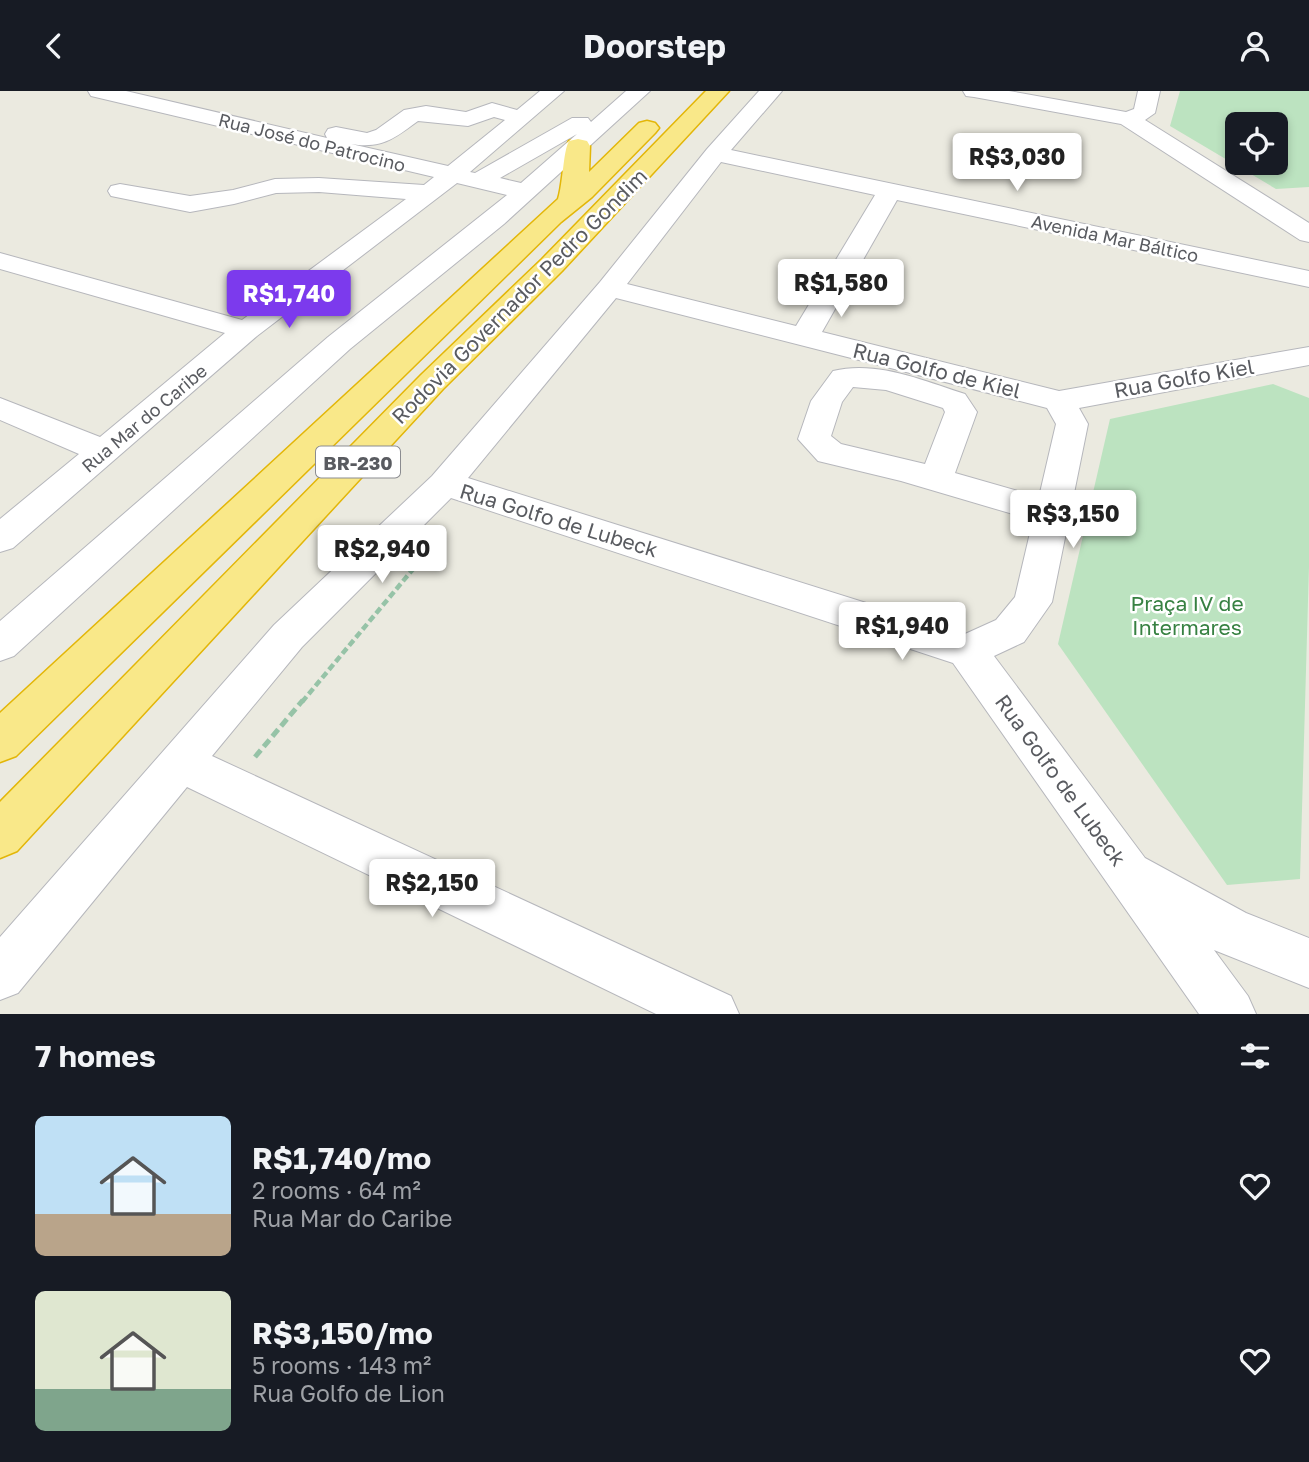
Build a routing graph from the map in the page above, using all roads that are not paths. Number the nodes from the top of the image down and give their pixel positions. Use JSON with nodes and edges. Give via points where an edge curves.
{"nodes":[{"id":1,"x":99,"y":91,"type":"edge"},
{"id":2,"x":553,"y":91,"type":"edge"},
{"id":3,"x":619,"y":91,"type":"edge"},
{"id":4,"x":639,"y":91,"type":"edge"},
{"id":5,"x":682,"y":91,"type":"edge"},
{"id":6,"x":718,"y":91,"type":"edge"},
{"id":7,"x":771,"y":91,"type":"edge"},
{"id":8,"x":974,"y":91,"type":"edge"},
{"id":9,"x":1149,"y":91,"type":"edge"},
{"id":10,"x":207,"y":94,"type":"dead end"},
{"id":11,"x":520,"y":117,"type":"junction"},
{"id":12,"x":1128,"y":119,"type":"junction"},
{"id":13,"x":578,"y":146,"type":"junction"},
{"id":14,"x":715,"y":154,"type":"junction"},
{"id":15,"x":453,"y":183,"type":"junction"},
{"id":16,"x":120,"y":191,"type":"dead end"},
{"id":17,"x":890,"y":191,"type":"junction"},
{"id":18,"x":526,"y":192,"type":"junction"},
{"id":19,"x":1258,"y":201,"type":"junction"},
{"id":20,"x":570,"y":202,"type":"junction"},
{"id":21,"x":1309,"y":204,"type":"edge"},
{"id":22,"x":1309,"y":234,"type":"edge"},
{"id":23,"x":0,"y":261,"type":"edge"},
{"id":24,"x":1309,"y":279,"type":"edge"},
{"id":25,"x":610,"y":288,"type":"junction"},
{"id":26,"x":247,"y":330,"type":"junction"},
{"id":27,"x":805,"y":336,"type":"junction"},
{"id":28,"x":1309,"y":356,"type":"edge"},
{"id":29,"x":1269,"y":363,"type":"junction"},
{"id":30,"x":1309,"y":375,"type":"edge"},
{"id":31,"x":1059,"y":401,"type":"junction"},
{"id":32,"x":0,"y":408,"type":"edge"},
{"id":33,"x":104,"y":451,"type":"junction"},
{"id":34,"x":936,"y":479,"type":"dead end"},
{"id":35,"x":461,"y":488,"type":"junction"},
{"id":36,"x":1052,"y":513,"type":"junction"},
{"id":37,"x":0,"y":539,"type":"edge"},
{"id":38,"x":0,"y":645,"type":"edge"},
{"id":39,"x":967,"y":651,"type":"junction"},
{"id":40,"x":0,"y":742,"type":"edge"},
{"id":41,"x":179,"y":762,"type":"junction"},
{"id":42,"x":0,"y":835,"type":"edge"},
{"id":43,"x":1126,"y":871,"type":"junction"},
{"id":44,"x":1309,"y":963,"type":"edge"},
{"id":45,"x":0,"y":975,"type":"edge"},
{"id":46,"x":713,"y":1014,"type":"edge"},
{"id":47,"x":1230,"y":1014,"type":"edge"}],
"edges":[{"from":1,"to":15,"type":"street","name":"Rua José do Patrocino"},
{"from":2,"to":11,"type":"street","name":"Rua Mar do Caribe"},
{"from":3,"to":15,"type":"street","via":[[612,105]]},
{"from":4,"to":13,"type":"street"},
{"from":5,"to":20,"type":"highway","name":"Rodovia Governador Pedro Gondim","number":"BR-230"},
{"from":6,"to":42,"type":"highway","name":"Rodovia Governador Pedro Gondim","number":"BR-230","via":[[552,265],[432,382]]},
{"from":7,"to":14,"type":"street"},
{"from":8,"to":12,"type":"street"},
{"from":9,"to":12,"type":"street","via":[[1144,113]]},
{"from":10,"to":11,"type":"street","via":[[205,102],[368,139],[384,135],[412,115],[468,119],[492,110]]},
{"from":11,"to":15,"type":"street","name":"Rua Mar do Caribe"},
{"from":12,"to":19,"type":"street"},
{"from":13,"to":18,"type":"street"},
{"from":13,"to":20,"type":"highway"},
{"from":14,"to":17,"type":"street","name":"Avenida Mar Báltico"},
{"from":14,"to":25,"type":"street"},
{"from":15,"to":16,"type":"street","via":[[275,186],[190,204]]},
{"from":15,"to":18,"type":"street","name":"Rua José do Patrocino"},
{"from":15,"to":26,"type":"street","name":"Rua Mar do Caribe"},
{"from":17,"to":24,"type":"street","name":"Avenida Mar Báltico"},
{"from":17,"to":27,"type":"street"},
{"from":18,"to":38,"type":"street","via":[[339,343]]},
{"from":19,"to":21,"type":"street"},
{"from":19,"to":22,"type":"street"},
{"from":20,"to":40,"type":"highway","name":"Rodovia Governador Pedro Gondim","number":"BR-230"},
{"from":23,"to":26,"type":"street"},
{"from":25,"to":27,"type":"street","name":"Rua Golfo de Kiel"},
{"from":25,"to":35,"type":"street"},
{"from":26,"to":33,"type":"street","name":"Rua Mar do Caribe"},
{"from":27,"to":31,"type":"street","name":"Rua Golfo de Kiel"},
{"from":28,"to":29,"type":"street","name":"Rua Golfo Kiel"},
{"from":29,"to":30,"type":"street"},
{"from":29,"to":31,"type":"street","name":"Rua Golfo Kiel"},
{"from":31,"to":36,"type":"street","via":[[1072,424]]},
{"from":32,"to":33,"type":"street"},
{"from":33,"to":37,"type":"street","name":"Rua Mar do Caribe"},
{"from":34,"to":36,"type":"street"},
{"from":35,"to":39,"type":"street","name":"Rua Golfo de Lubeck"},
{"from":35,"to":41,"type":"street","via":[[288,636]]},
{"from":36,"to":39,"type":"street","via":[[1033,602],[1010,631]]},
{"from":39,"to":43,"type":"street","name":"Rua Golfo de Lubeck"},
{"from":41,"to":45,"type":"street"},
{"from":41,"to":46,"type":"street"},
{"from":43,"to":44,"type":"street","via":[[1231,932]]},
{"from":43,"to":47,"type":"street","name":"Rua Golfo de Lubeck"}]}
